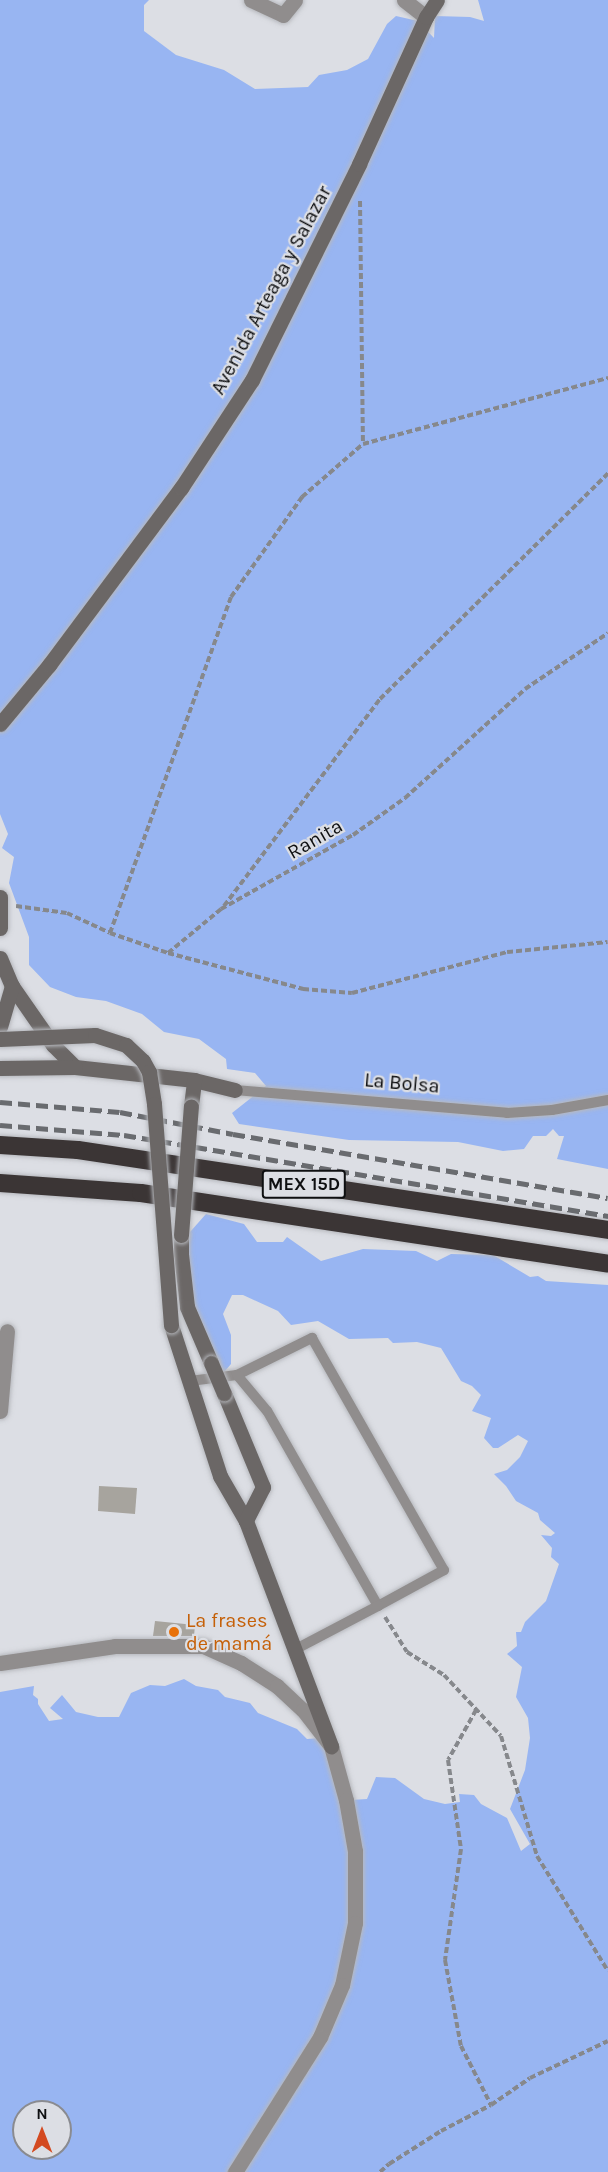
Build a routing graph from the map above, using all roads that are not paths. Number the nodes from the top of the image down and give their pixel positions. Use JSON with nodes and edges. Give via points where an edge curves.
{"nodes":[{"id":1,"x":250,"y":0,"type":"edge"},
{"id":2,"x":295,"y":0,"type":"edge"},
{"id":3,"x":405,"y":0,"type":"edge"},
{"id":4,"x":437,"y":0,"type":"edge"},
{"id":5,"x":426,"y":17,"type":"junction"},
{"id":6,"x":0,"y":724,"type":"edge"},
{"id":7,"x":1,"y":901,"type":"edge"},
{"id":8,"x":0,"y":928,"type":"edge"},
{"id":9,"x":0,"y":958,"type":"edge"},
{"id":10,"x":12,"y":986,"type":"junction"},
{"id":11,"x":0,"y":1027,"type":"edge"},
{"id":12,"x":0,"y":1039,"type":"edge"},
{"id":13,"x":75,"y":1067,"type":"junction"},
{"id":14,"x":0,"y":1068,"type":"edge"},
{"id":15,"x":194,"y":1080,"type":"junction"},
{"id":16,"x":235,"y":1090,"type":"joint"},
{"id":17,"x":608,"y":1100,"type":"edge"},
{"id":18,"x":0,"y":1145,"type":"edge"},
{"id":19,"x":0,"y":1183,"type":"edge"},
{"id":20,"x":608,"y":1230,"type":"edge"},
{"id":21,"x":608,"y":1264,"type":"edge"},
{"id":22,"x":7,"y":1331,"type":"dead end"},
{"id":23,"x":237,"y":1375,"type":"junction"},
{"id":24,"x":190,"y":1381,"type":"junction"},
{"id":25,"x":0,"y":1411,"type":"edge"},
{"id":26,"x":246,"y":1521,"type":"junction"},
{"id":27,"x":378,"y":1606,"type":"junction"},
{"id":28,"x":296,"y":1649,"type":"junction"},
{"id":29,"x":0,"y":1663,"type":"edge"},
{"id":30,"x":332,"y":1746,"type":"junction"},
{"id":31,"x":235,"y":2172,"type":"edge"}],
"edges":[{"from":1,"to":2,"type":"street","via":[[283,15]]},
{"from":3,"to":5,"type":"street"},
{"from":4,"to":5,"type":"street","name":"Avenida Arteaga y Salazar"},
{"from":5,"to":6,"type":"street","name":"Avenida Arteaga y Salazar","via":[[359,164],[252,380],[181,488]]},
{"from":7,"to":8,"type":"street"},
{"from":9,"to":10,"type":"street"},
{"from":10,"to":11,"type":"street"},
{"from":10,"to":13,"type":"street","via":[[53,1045]]},
{"from":12,"to":24,"type":"street","bridge":true,"via":[[95,1035],[126,1045],[143,1061],[154,1104],[171,1325]]},
{"from":13,"to":14,"type":"street","name":"La Bolsa"},
{"from":13,"to":15,"type":"street","name":"La Bolsa"},
{"from":15,"to":16,"type":"street","name":"La Bolsa"},
{"from":15,"to":26,"type":"street","bridge":true,"via":[[181,1254],[187,1307],[263,1487]]},
{"from":16,"to":17,"type":"lane","name":"La Bolsa","via":[[507,1113]]},
{"from":18,"to":20,"type":"highway","number":"MEX 15D","via":[[78,1150]]},
{"from":19,"to":21,"type":"highway","number":"MEX 15D","via":[[141,1193]]},
{"from":22,"to":25,"type":"street"},
{"from":23,"to":24,"type":"lane"},
{"from":23,"to":27,"type":"lane","via":[[267,1411]]},
{"from":23,"to":27,"type":"lane","via":[[312,1338],[444,1570]]},
{"from":24,"to":26,"type":"street","via":[[220,1476]]},
{"from":26,"to":28,"type":"street"},
{"from":27,"to":28,"type":"lane"},
{"from":28,"to":30,"type":"street"},
{"from":29,"to":30,"type":"street","via":[[115,1646],[203,1646],[241,1663],[277,1686]]},
{"from":30,"to":31,"type":"street","via":[[355,1851],[356,1923],[342,1985],[320,2037]]}]}
